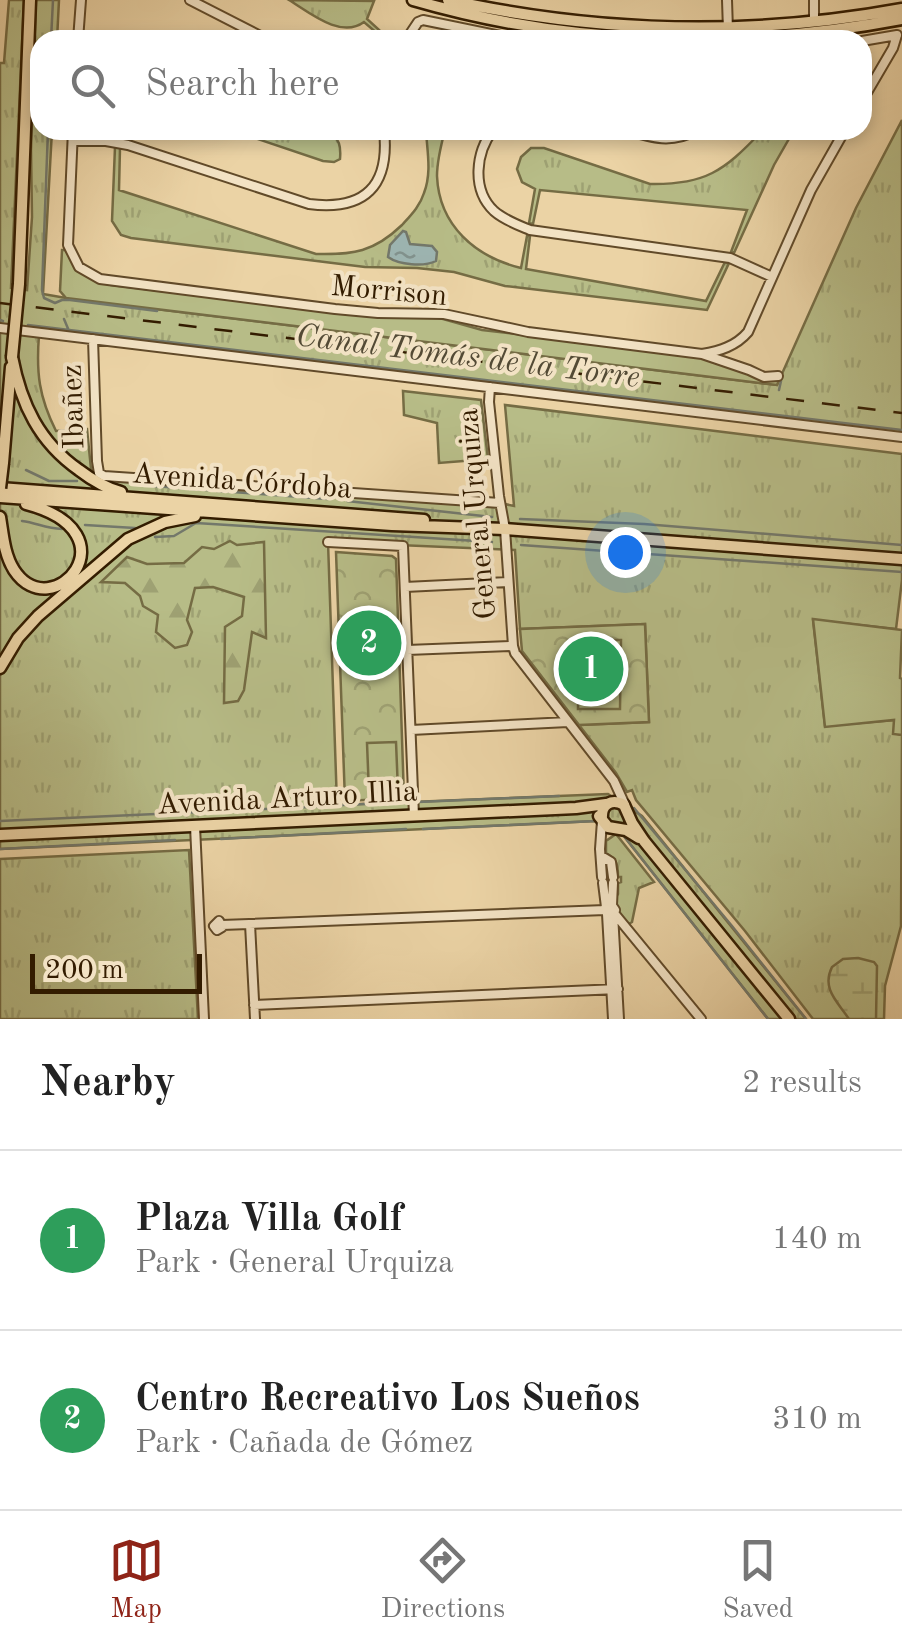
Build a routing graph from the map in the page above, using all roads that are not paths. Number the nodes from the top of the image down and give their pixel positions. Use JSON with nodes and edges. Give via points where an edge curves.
{"nodes":[{"id":1,"x":30,"y":0,"type":"edge"},
{"id":2,"x":80,"y":0,"type":"edge"},
{"id":3,"x":190,"y":0,"type":"edge"},
{"id":4,"x":413,"y":0,"type":"edge"},
{"id":5,"x":448,"y":0,"type":"edge"},
{"id":6,"x":727,"y":0,"type":"edge"},
{"id":7,"x":814,"y":0,"type":"edge"},
{"id":8,"x":901,"y":0,"type":"edge"},
{"id":9,"x":471,"y":7,"type":"edge"},
{"id":10,"x":902,"y":9,"type":"edge"},
{"id":11,"x":902,"y":20,"type":"edge"},
{"id":12,"x":814,"y":22,"type":"junction"},
{"id":13,"x":78,"y":30,"type":"edge"},
{"id":14,"x":248,"y":30,"type":"edge"},
{"id":15,"x":413,"y":30,"type":"edge"},
{"id":16,"x":472,"y":30,"type":"edge"},
{"id":17,"x":562,"y":30,"type":"edge"},
{"id":18,"x":728,"y":30,"type":"edge"},
{"id":19,"x":757,"y":30,"type":"edge"},
{"id":20,"x":836,"y":30,"type":"edge"},
{"id":21,"x":900,"y":35,"type":"edge"},
{"id":22,"x":872,"y":39,"type":"edge"},
{"id":23,"x":872,"y":84,"type":"edge"},
{"id":24,"x":384,"y":140,"type":"edge"},
{"id":25,"x":488,"y":140,"type":"edge"},
{"id":26,"x":840,"y":140,"type":"edge"},
{"id":27,"x":73,"y":141,"type":"joint"},
{"id":28,"x":772,"y":277,"type":"junction"},
{"id":29,"x":0,"y":328,"type":"edge"},
{"id":30,"x":92,"y":340,"type":"junction"},
{"id":31,"x":722,"y":351,"type":"junction"},
{"id":32,"x":702,"y":354,"type":"junction"},
{"id":33,"x":12,"y":356,"type":"junction"},
{"id":34,"x":726,"y":364,"type":"junction"},
{"id":35,"x":775,"y":376,"type":"dead end"},
{"id":36,"x":0,"y":383,"type":"edge"},
{"id":37,"x":490,"y":387,"type":"junction"},
{"id":38,"x":902,"y":437,"type":"edge"},
{"id":39,"x":1,"y":493,"type":"edge"},
{"id":40,"x":151,"y":499,"type":"junction"},
{"id":41,"x":500,"y":503,"type":"junction"},
{"id":42,"x":216,"y":512,"type":"junction"},
{"id":43,"x":0,"y":517,"type":"edge"},
{"id":44,"x":480,"y":528,"type":"junction"},
{"id":45,"x":504,"y":529,"type":"junction"},
{"id":46,"x":328,"y":542,"type":"dead end"},
{"id":47,"x":902,"y":558,"type":"edge"},
{"id":48,"x":508,"y":582,"type":"junction"},
{"id":49,"x":405,"y":587,"type":"junction"},
{"id":50,"x":512,"y":646,"type":"junction"},
{"id":51,"x":408,"y":650,"type":"junction"},
{"id":52,"x":0,"y":668,"type":"edge"},
{"id":53,"x":568,"y":722,"type":"junction"},
{"id":54,"x":411,"y":730,"type":"junction"},
{"id":55,"x":614,"y":783,"type":"junction"},
{"id":56,"x":608,"y":804,"type":"junction"},
{"id":57,"x":576,"y":808,"type":"junction"},
{"id":58,"x":627,"y":811,"type":"junction"},
{"id":59,"x":414,"y":816,"type":"junction"},
{"id":60,"x":602,"y":820,"type":"junction"},
{"id":61,"x":195,"y":826,"type":"junction"},
{"id":62,"x":618,"y":828,"type":"junction"},
{"id":63,"x":0,"y":835,"type":"edge"},
{"id":64,"x":644,"y":841,"type":"junction"},
{"id":65,"x":601,"y":853,"type":"junction"},
{"id":66,"x":609,"y":910,"type":"junction"},
{"id":67,"x":250,"y":924,"type":"junction"},
{"id":68,"x":222,"y":926,"type":"dead end"},
{"id":69,"x":615,"y":989,"type":"junction"},
{"id":70,"x":254,"y":1005,"type":"junction"},
{"id":71,"x":204,"y":1019,"type":"edge"},
{"id":72,"x":255,"y":1019,"type":"edge"},
{"id":73,"x":616,"y":1019,"type":"edge"},
{"id":74,"x":700,"y":1019,"type":"edge"},
{"id":75,"x":789,"y":1019,"type":"edge"}],
"edges":[{"from":1,"to":33,"type":"main road","bridge":true},
{"from":2,"to":13,"type":"street"},
{"from":3,"to":14,"type":"street"},
{"from":4,"to":9,"type":"main road"},
{"from":5,"to":9,"type":"main road"},
{"from":6,"to":18,"type":"street"},
{"from":7,"to":12,"type":"street"},
{"from":8,"to":10,"type":"street"},
{"from":9,"to":17,"type":"main road","via":[[505,22]]},
{"from":10,"to":12,"type":"main road"},
{"from":11,"to":20,"type":"main road"},
{"from":12,"to":19,"type":"main road"},
{"from":15,"to":16,"type":"street","via":[[422,20]]},
{"from":21,"to":22,"type":"street"},
{"from":21,"to":23,"type":"street"},
{"from":24,"to":27,"type":"street","via":[[383,170],[375,184],[353,201],[328,206],[128,145]]},
{"from":25,"to":28,"type":"street","via":[[478,159],[479,178],[494,211],[512,223],[730,258]]},
{"from":26,"to":28,"type":"street"},
{"from":27,"to":32,"type":"street","name":"Morrison","via":[[68,237],[77,264],[92,276],[378,314],[444,314]]},
{"from":28,"to":31,"type":"street","name":"Morrison","via":[[748,332]]},
{"from":29,"to":30,"type":"street"},
{"from":30,"to":37,"type":"street"},
{"from":30,"to":41,"type":"street","name":"Ibañez","via":[[100,473]]},
{"from":31,"to":32,"type":"street","name":"Morrison"},
{"from":31,"to":34,"type":"street"},
{"from":32,"to":34,"type":"street","name":"Morrison"},
{"from":33,"to":36,"type":"main road"},
{"from":33,"to":39,"type":"main road","bridge":true},
{"from":33,"to":40,"type":"main road","via":[[30,414],[55,452],[112,490]]},
{"from":34,"to":35,"type":"street","name":"Morrison"},
{"from":37,"to":38,"type":"street"},
{"from":37,"to":41,"type":"street","name":"General Urquiza"},
{"from":39,"to":40,"type":"main road","name":"Avenida Córdoba"},
{"from":39,"to":42,"type":"main road","name":"Avenida Córdoba"},
{"from":39,"to":43,"type":"main road","via":[[68,522],[82,555],[72,576],[54,588],[22,580],[7,555]]},
{"from":40,"to":44,"type":"main road","name":"Avenida Córdoba"},
{"from":41,"to":45,"type":"street","name":"General Urquiza"},
{"from":42,"to":44,"type":"main road","name":"Avenida Córdoba"},
{"from":42,"to":52,"type":"main road","via":[[165,522],[128,539],[38,616]]},
{"from":44,"to":45,"type":"main road","name":"Avenida Córdoba"},
{"from":45,"to":47,"type":"main road","name":"Avenida Córdoba"},
{"from":45,"to":48,"type":"street","name":"General Urquiza"},
{"from":46,"to":49,"type":"street","via":[[403,546]]},
{"from":48,"to":49,"type":"street"},
{"from":48,"to":50,"type":"street","name":"General Urquiza"},
{"from":49,"to":51,"type":"street"},
{"from":50,"to":51,"type":"street"},
{"from":50,"to":53,"type":"street","name":"General Urquiza"},
{"from":51,"to":54,"type":"street"},
{"from":53,"to":54,"type":"street"},
{"from":53,"to":55,"type":"street","name":"General Urquiza"},
{"from":54,"to":59,"type":"street"},
{"from":55,"to":56,"type":"street"},
{"from":55,"to":58,"type":"street","name":"General Urquiza"},
{"from":56,"to":57,"type":"main road","name":"Avenida Arturo Illia"},
{"from":56,"to":58,"type":"main road","via":[[618,802]]},
{"from":56,"to":60,"type":"main road"},
{"from":57,"to":59,"type":"main road","name":"Avenida Arturo Illia"},
{"from":57,"to":60,"type":"main road","name":"Avenida Arturo Illia"},
{"from":58,"to":62,"type":"main road"},
{"from":58,"to":64,"type":"main road","name":"General Urquiza"},
{"from":59,"to":61,"type":"main road","name":"Avenida Arturo Illia"},
{"from":60,"to":62,"type":"main road"},
{"from":60,"to":65,"type":"street"},
{"from":61,"to":63,"type":"main road","name":"Avenida Arturo Illia"},
{"from":61,"to":71,"type":"street"},
{"from":62,"to":64,"type":"main road","name":"General Urquiza"},
{"from":62,"to":65,"type":"street"},
{"from":64,"to":75,"type":"main road","name":"General Urquiza"},
{"from":65,"to":66,"type":"street"},
{"from":66,"to":67,"type":"street"},
{"from":66,"to":69,"type":"street"},
{"from":66,"to":74,"type":"street"},
{"from":67,"to":68,"type":"street"},
{"from":67,"to":70,"type":"street"},
{"from":69,"to":70,"type":"street"},
{"from":69,"to":73,"type":"street"},
{"from":70,"to":72,"type":"street"}]}
